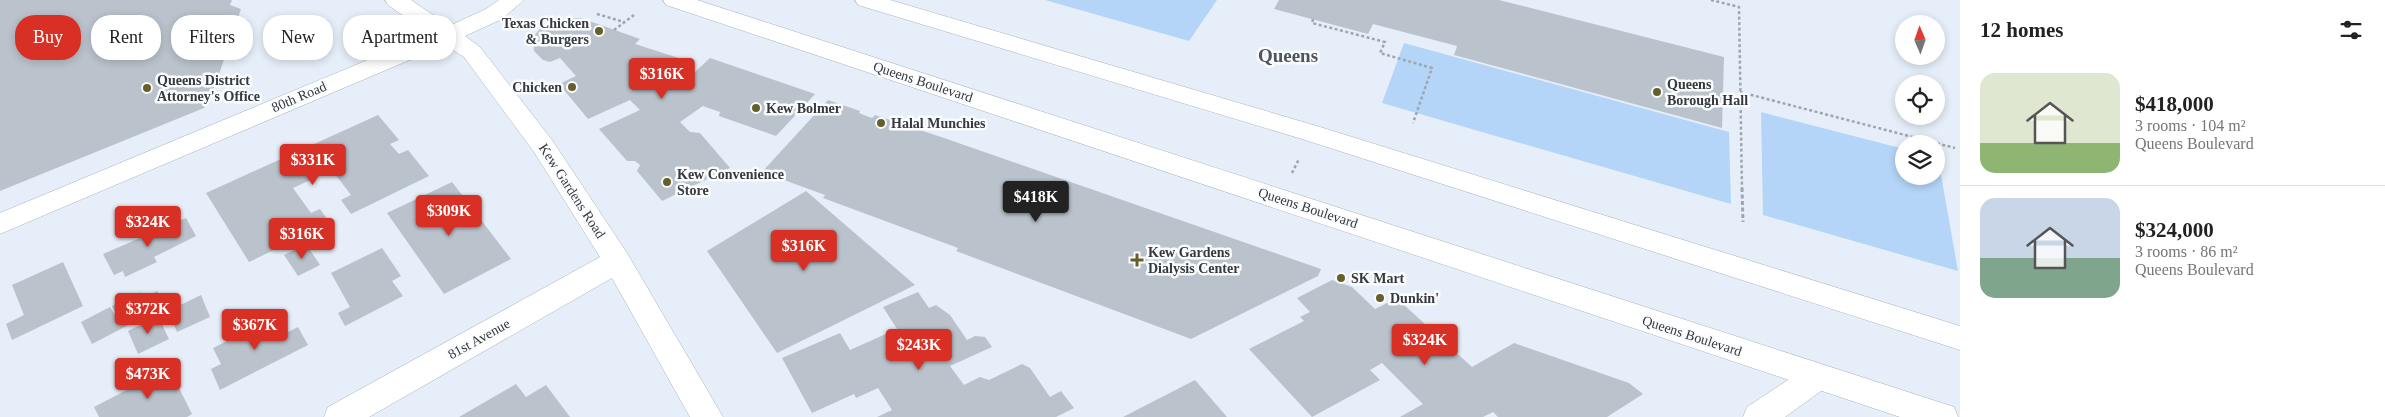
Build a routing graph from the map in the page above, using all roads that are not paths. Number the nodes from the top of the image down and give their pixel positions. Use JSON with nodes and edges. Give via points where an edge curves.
{"nodes":[{"id":1,"x":396,"y":0,"type":"edge"},
{"id":2,"x":513,"y":0,"type":"edge"},
{"id":3,"x":674,"y":0,"type":"edge"},
{"id":4,"x":866,"y":0,"type":"edge"},
{"id":5,"x":418,"y":15,"type":"edge"},
{"id":6,"x":456,"y":31,"type":"edge"},
{"id":7,"x":456,"y":41,"type":"edge"},
{"id":8,"x":389,"y":60,"type":"edge"},
{"id":9,"x":0,"y":224,"type":"edge"},
{"id":10,"x":617,"y":261,"type":"junction"},
{"id":11,"x":1960,"y":338,"type":"edge"},
{"id":12,"x":1817,"y":377,"type":"junction"},
{"id":13,"x":340,"y":417,"type":"edge"},
{"id":14,"x":707,"y":417,"type":"edge"},
{"id":15,"x":1759,"y":417,"type":"edge"},
{"id":16,"x":1942,"y":417,"type":"edge"}],
"edges":[{"from":1,"to":5,"type":"main road","name":"Kew Gardens Road"},
{"from":2,"to":6,"type":"main road","name":"80th Road","via":[[494,14]]},
{"from":3,"to":12,"type":"main road","name":"Queens Boulevard"},
{"from":4,"to":11,"type":"main road","via":[[1311,133]]},
{"from":7,"to":10,"type":"main road","name":"Kew Gardens Road","via":[[472,52],[538,139]]},
{"from":8,"to":9,"type":"main road","name":"80th Road"},
{"from":10,"to":13,"type":"main road","name":"81st Avenue"},
{"from":10,"to":14,"type":"main road","name":"Kew Gardens Road"},
{"from":12,"to":15,"type":"main road"},
{"from":12,"to":16,"type":"main road","name":"Queens Boulevard"}]}
